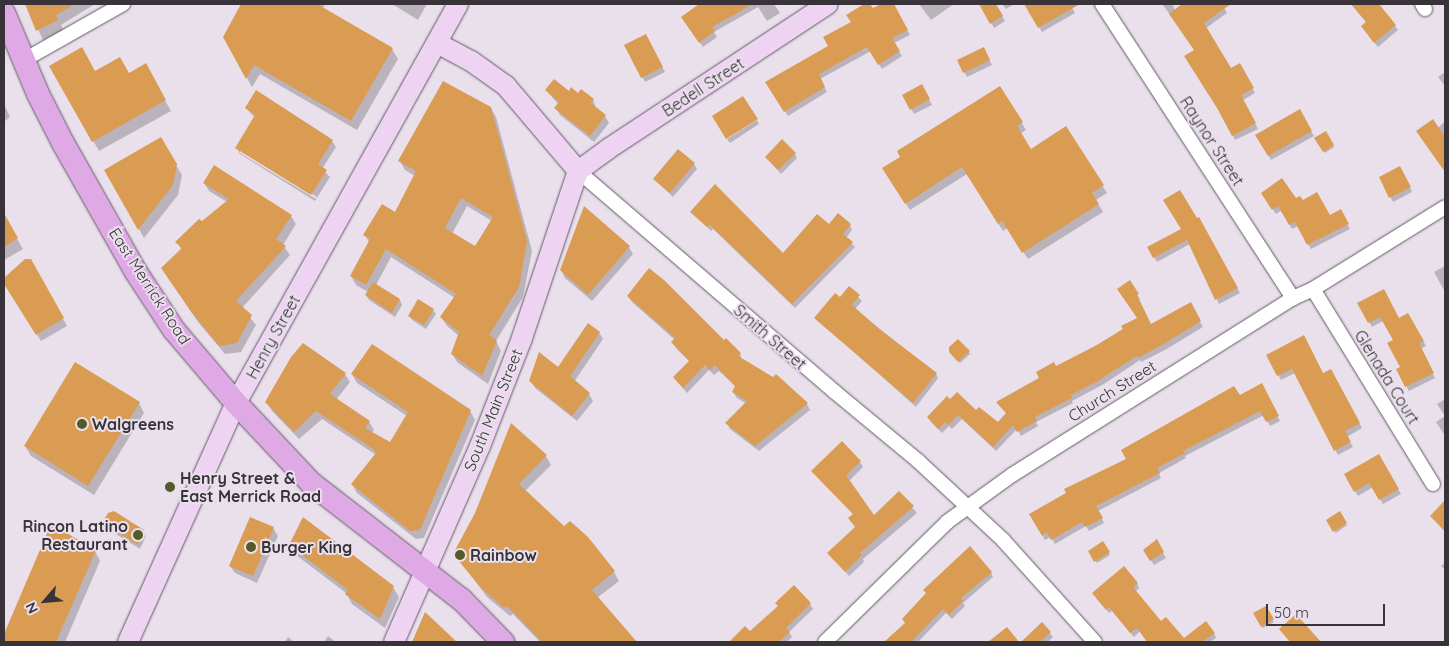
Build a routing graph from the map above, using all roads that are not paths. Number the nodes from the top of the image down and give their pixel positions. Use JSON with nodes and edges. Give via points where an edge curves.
{"nodes":[{"id":1,"x":123,"y":4,"type":"edge"},
{"id":2,"x":458,"y":4,"type":"edge"},
{"id":3,"x":828,"y":4,"type":"edge"},
{"id":4,"x":1102,"y":4,"type":"edge"},
{"id":5,"x":4,"y":13,"type":"edge"},
{"id":6,"x":438,"y":43,"type":"junction"},
{"id":7,"x":24,"y":60,"type":"junction"},
{"id":8,"x":578,"y":171,"type":"junction"},
{"id":9,"x":1445,"y":207,"type":"edge"},
{"id":10,"x":1313,"y":289,"type":"junction"},
{"id":11,"x":1293,"y":298,"type":"junction"},
{"id":12,"x":236,"y":403,"type":"junction"},
{"id":13,"x":1433,"y":484,"type":"dead end"},
{"id":14,"x":968,"y":507,"type":"junction"},
{"id":15,"x":425,"y":573,"type":"junction"},
{"id":16,"x":128,"y":642,"type":"edge"},
{"id":17,"x":394,"y":642,"type":"edge"},
{"id":18,"x":503,"y":642,"type":"edge"},
{"id":19,"x":825,"y":642,"type":"edge"},
{"id":20,"x":1095,"y":642,"type":"edge"}],
"edges":[{"from":1,"to":7,"type":"street"},
{"from":2,"to":6,"type":"main road"},
{"from":3,"to":8,"type":"main road","name":"Bedell Street"},
{"from":4,"to":11,"type":"street","name":"Raynor Street"},
{"from":5,"to":7,"type":"main road","name":"East Merrick Road"},
{"from":6,"to":8,"type":"main road","name":"Smith Street","via":[[506,86]]},
{"from":6,"to":12,"type":"main road","name":"Henry Street"},
{"from":7,"to":12,"type":"main road","name":"East Merrick Road","via":[[63,143],[136,272],[174,330]]},
{"from":8,"to":14,"type":"street","name":"Smith Street"},
{"from":8,"to":15,"type":"main road","name":"South Main Street","via":[[522,338]]},
{"from":9,"to":10,"type":"street","name":"Church Street"},
{"from":10,"to":11,"type":"street","name":"Church Street"},
{"from":10,"to":13,"type":"street","name":"Glenada Court"},
{"from":11,"to":14,"type":"street","name":"Church Street","via":[[1012,475]]},
{"from":12,"to":15,"type":"main road","name":"East Merrick Road","via":[[311,483]]},
{"from":12,"to":16,"type":"main road","name":"Henry Street"},
{"from":14,"to":19,"type":"street","name":"Church Street","via":[[946,522]]},
{"from":14,"to":20,"type":"street","name":"Smith Street"},
{"from":15,"to":17,"type":"main road","name":"South Main Street"},
{"from":15,"to":18,"type":"main road","name":"East Merrick Road","via":[[462,600]]}]}
